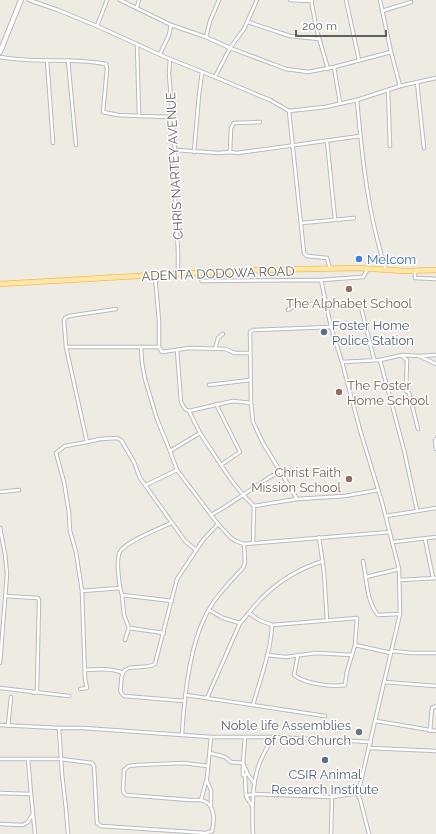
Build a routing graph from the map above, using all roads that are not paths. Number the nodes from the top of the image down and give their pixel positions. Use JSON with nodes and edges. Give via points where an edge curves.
{"nodes":[{"id":1,"x":21,"y":0,"type":"edge"},
{"id":2,"x":29,"y":0,"type":"edge"},
{"id":3,"x":107,"y":0,"type":"edge"},
{"id":4,"x":120,"y":0,"type":"edge"},
{"id":5,"x":139,"y":0,"type":"edge"},
{"id":6,"x":219,"y":0,"type":"edge"},
{"id":7,"x":257,"y":0,"type":"edge"},
{"id":8,"x":290,"y":0,"type":"edge"},
{"id":9,"x":346,"y":0,"type":"edge"},
{"id":10,"x":380,"y":0,"type":"edge"},
{"id":11,"x":311,"y":1,"type":"edge"},
{"id":12,"x":411,"y":2,"type":"dead end"},
{"id":13,"x":137,"y":7,"type":"junction"},
{"id":14,"x":382,"y":11,"type":"junction"},
{"id":15,"x":248,"y":22,"type":"junction"},
{"id":16,"x":171,"y":25,"type":"junction"},
{"id":17,"x":97,"y":26,"type":"junction"},
{"id":18,"x":206,"y":37,"type":"junction"},
{"id":19,"x":319,"y":39,"type":"junction"},
{"id":20,"x":137,"y":44,"type":"junction"},
{"id":21,"x":230,"y":48,"type":"junction"},
{"id":22,"x":0,"y":52,"type":"edge"},
{"id":23,"x":391,"y":52,"type":"junction"},
{"id":24,"x":160,"y":54,"type":"junction"},
{"id":25,"x":0,"y":57,"type":"edge"},
{"id":26,"x":170,"y":59,"type":"junction"},
{"id":27,"x":47,"y":60,"type":"junction"},
{"id":28,"x":68,"y":60,"type":"junction"},
{"id":29,"x":359,"y":60,"type":"junction"},
{"id":30,"x":334,"y":67,"type":"junction"},
{"id":31,"x":328,"y":69,"type":"junction"},
{"id":32,"x":202,"y":72,"type":"junction"},
{"id":33,"x":215,"y":77,"type":"junction"},
{"id":34,"x":436,"y":78,"type":"edge"},
{"id":35,"x":417,"y":82,"type":"junction"},
{"id":36,"x":400,"y":86,"type":"junction"},
{"id":37,"x":388,"y":90,"type":"junction"},
{"id":38,"x":356,"y":100,"type":"junction"},
{"id":39,"x":340,"y":103,"type":"junction"},
{"id":40,"x":289,"y":111,"type":"junction"},
{"id":41,"x":139,"y":116,"type":"junction"},
{"id":42,"x":172,"y":117,"type":"junction"},
{"id":43,"x":260,"y":122,"type":"dead end"},
{"id":44,"x":360,"y":136,"type":"junction"},
{"id":45,"x":327,"y":141,"type":"junction"},
{"id":46,"x":53,"y":143,"type":"dead end"},
{"id":47,"x":76,"y":145,"type":"dead end"},
{"id":48,"x":293,"y":145,"type":"junction"},
{"id":49,"x":390,"y":146,"type":"dead end"},
{"id":50,"x":424,"y":148,"type":"dead end"},
{"id":51,"x":175,"y":150,"type":"junction"},
{"id":52,"x":194,"y":152,"type":"junction"},
{"id":53,"x":230,"y":152,"type":"junction"},
{"id":54,"x":354,"y":218,"type":"dead end"},
{"id":55,"x":335,"y":219,"type":"junction"},
{"id":56,"x":302,"y":223,"type":"junction"},
{"id":57,"x":330,"y":269,"type":"junction"},
{"id":58,"x":368,"y":269,"type":"junction"},
{"id":59,"x":386,"y":270,"type":"junction"},
{"id":60,"x":436,"y":270,"type":"edge"},
{"id":61,"x":415,"y":271,"type":"junction"},
{"id":62,"x":178,"y":274,"type":"junction"},
{"id":63,"x":198,"y":274,"type":"junction"},
{"id":64,"x":155,"y":275,"type":"junction"},
{"id":65,"x":436,"y":279,"type":"edge"},
{"id":66,"x":321,"y":280,"type":"junction"},
{"id":67,"x":0,"y":284,"type":"edge"},
{"id":68,"x":325,"y":302,"type":"junction"},
{"id":69,"x":360,"y":303,"type":"dead end"},
{"id":70,"x":116,"y":309,"type":"dead end"},
{"id":71,"x":288,"y":310,"type":"dead end"},
{"id":72,"x":331,"y":327,"type":"junction"},
{"id":73,"x":223,"y":334,"type":"dead end"},
{"id":74,"x":66,"y":347,"type":"junction"},
{"id":75,"x":141,"y":347,"type":"junction"},
{"id":76,"x":159,"y":347,"type":"junction"},
{"id":77,"x":215,"y":349,"type":"junction"},
{"id":78,"x":177,"y":350,"type":"junction"},
{"id":79,"x":250,"y":353,"type":"junction"},
{"id":80,"x":402,"y":355,"type":"junction"},
{"id":81,"x":436,"y":355,"type":"edge"},
{"id":82,"x":419,"y":356,"type":"junction"},
{"id":83,"x":374,"y":359,"type":"junction"},
{"id":84,"x":380,"y":360,"type":"junction"},
{"id":85,"x":342,"y":362,"type":"junction"},
{"id":86,"x":436,"y":364,"type":"edge"},
{"id":87,"x":250,"y":380,"type":"junction"},
{"id":88,"x":209,"y":386,"type":"dead end"},
{"id":89,"x":251,"y":403,"type":"junction"},
{"id":90,"x":216,"y":404,"type":"junction"},
{"id":91,"x":189,"y":411,"type":"junction"},
{"id":92,"x":418,"y":429,"type":"dead end"},
{"id":93,"x":200,"y":434,"type":"junction"},
{"id":94,"x":436,"y":439,"type":"edge"},
{"id":95,"x":87,"y":442,"type":"junction"},
{"id":96,"x":436,"y":449,"type":"edge"},
{"id":97,"x":170,"y":451,"type":"junction"},
{"id":98,"x":221,"y":465,"type":"junction"},
{"id":99,"x":177,"y":470,"type":"junction"},
{"id":100,"x":280,"y":471,"type":"junction"},
{"id":101,"x":146,"y":485,"type":"junction"},
{"id":102,"x":19,"y":490,"type":"dead end"},
{"id":103,"x":378,"y":490,"type":"junction"},
{"id":104,"x":0,"y":492,"type":"edge"},
{"id":105,"x":243,"y":496,"type":"junction"},
{"id":106,"x":297,"y":499,"type":"junction"},
{"id":107,"x":254,"y":506,"type":"junction"},
{"id":108,"x":436,"y":508,"type":"edge"},
{"id":109,"x":417,"y":510,"type":"junction"},
{"id":110,"x":211,"y":515,"type":"junction"},
{"id":111,"x":386,"y":516,"type":"junction"},
{"id":112,"x":171,"y":522,"type":"junction"},
{"id":113,"x":218,"y":524,"type":"junction"},
{"id":114,"x":0,"y":528,"type":"edge"},
{"id":115,"x":390,"y":532,"type":"junction"},
{"id":116,"x":319,"y":537,"type":"junction"},
{"id":117,"x":436,"y":537,"type":"edge"},
{"id":118,"x":425,"y":539,"type":"junction"},
{"id":119,"x":392,"y":542,"type":"junction"},
{"id":120,"x":253,"y":543,"type":"junction"},
{"id":121,"x":244,"y":544,"type":"junction"},
{"id":122,"x":196,"y":550,"type":"junction"},
{"id":123,"x":5,"y":554,"type":"junction"},
{"id":124,"x":0,"y":555,"type":"edge"},
{"id":125,"x":322,"y":561,"type":"junction"},
{"id":126,"x":363,"y":561,"type":"dead end"},
{"id":127,"x":399,"y":569,"type":"junction"},
{"id":128,"x":366,"y":577,"type":"junction"},
{"id":129,"x":434,"y":578,"type":"edge"},
{"id":130,"x":400,"y":580,"type":"junction"},
{"id":131,"x":120,"y":588,"type":"junction"},
{"id":132,"x":82,"y":591,"type":"junction"},
{"id":133,"x":122,"y":595,"type":"junction"},
{"id":134,"x":6,"y":596,"type":"junction"},
{"id":135,"x":172,"y":601,"type":"junction"},
{"id":136,"x":209,"y":610,"type":"junction"},
{"id":137,"x":249,"y":613,"type":"junction"},
{"id":138,"x":400,"y":614,"type":"junction"},
{"id":139,"x":327,"y":620,"type":"junction"},
{"id":140,"x":240,"y":623,"type":"junction"},
{"id":141,"x":272,"y":625,"type":"junction"},
{"id":142,"x":129,"y":628,"type":"junction"},
{"id":143,"x":2,"y":631,"type":"edge"},
{"id":144,"x":164,"y":633,"type":"junction"},
{"id":145,"x":125,"y":640,"type":"dead end"},
{"id":146,"x":355,"y":645,"type":"junction"},
{"id":147,"x":391,"y":652,"type":"junction"},
{"id":148,"x":436,"y":653,"type":"edge"},
{"id":149,"x":267,"y":655,"type":"junction"},
{"id":150,"x":298,"y":655,"type":"junction"},
{"id":151,"x":352,"y":655,"type":"junction"},
{"id":152,"x":0,"y":663,"type":"edge"},
{"id":153,"x":85,"y":670,"type":"junction"},
{"id":154,"x":123,"y":673,"type":"junction"},
{"id":155,"x":384,"y":682,"type":"junction"},
{"id":156,"x":436,"y":686,"type":"edge"},
{"id":157,"x":0,"y":688,"type":"edge"},
{"id":158,"x":80,"y":689,"type":"dead end"},
{"id":159,"x":34,"y":693,"type":"junction"},
{"id":160,"x":69,"y":696,"type":"dead end"},
{"id":161,"x":186,"y":696,"type":"junction"},
{"id":162,"x":12,"y":697,"type":"dead end"},
{"id":163,"x":207,"y":698,"type":"junction"},
{"id":164,"x":185,"y":701,"type":"junction"},
{"id":165,"x":253,"y":705,"type":"junction"},
{"id":166,"x":436,"y":706,"type":"edge"},
{"id":167,"x":325,"y":716,"type":"dead end"},
{"id":168,"x":376,"y":721,"type":"junction"},
{"id":169,"x":0,"y":725,"type":"edge"},
{"id":170,"x":8,"y":726,"type":"junction"},
{"id":171,"x":59,"y":728,"type":"junction"},
{"id":172,"x":430,"y":731,"type":"junction"},
{"id":173,"x":436,"y":731,"type":"edge"},
{"id":174,"x":182,"y":734,"type":"junction"},
{"id":175,"x":211,"y":737,"type":"junction"},
{"id":176,"x":245,"y":737,"type":"junction"},
{"id":177,"x":273,"y":737,"type":"junction"},
{"id":178,"x":371,"y":742,"type":"junction"},
{"id":179,"x":370,"y":748,"type":"junction"},
{"id":180,"x":436,"y":751,"type":"edge"},
{"id":181,"x":210,"y":753,"type":"junction"},
{"id":182,"x":0,"y":759,"type":"edge"},
{"id":183,"x":28,"y":759,"type":"junction"},
{"id":184,"x":61,"y":759,"type":"junction"},
{"id":185,"x":243,"y":763,"type":"junction"},
{"id":186,"x":208,"y":766,"type":"junction"},
{"id":187,"x":247,"y":772,"type":"junction"},
{"id":188,"x":245,"y":776,"type":"junction"},
{"id":189,"x":207,"y":780,"type":"junction"},
{"id":190,"x":255,"y":784,"type":"junction"},
{"id":191,"x":356,"y":792,"type":"junction"},
{"id":192,"x":0,"y":793,"type":"edge"},
{"id":193,"x":31,"y":794,"type":"junction"},
{"id":194,"x":253,"y":794,"type":"junction"},
{"id":195,"x":246,"y":796,"type":"junction"},
{"id":196,"x":332,"y":797,"type":"junction"},
{"id":197,"x":202,"y":800,"type":"junction"},
{"id":198,"x":211,"y":805,"type":"junction"},
{"id":199,"x":252,"y":807,"type":"junction"},
{"id":200,"x":33,"y":814,"type":"junction"},
{"id":201,"x":0,"y":824,"type":"edge"},
{"id":202,"x":212,"y":831,"type":"junction"},
{"id":203,"x":35,"y":834,"type":"edge"},
{"id":204,"x":68,"y":834,"type":"edge"},
{"id":205,"x":217,"y":834,"type":"edge"},
{"id":206,"x":253,"y":834,"type":"edge"},
{"id":207,"x":331,"y":834,"type":"edge"},
{"id":208,"x":369,"y":834,"type":"edge"}],
"edges":[{"from":1,"to":22,"type":"street"},
{"from":2,"to":17,"type":"street"},
{"from":3,"to":17,"type":"street"},
{"from":4,"to":13,"type":"street"},
{"from":5,"to":13,"type":"street"},
{"from":6,"to":18,"type":"street"},
{"from":7,"to":15,"type":"street"},
{"from":8,"to":11,"type":"street"},
{"from":9,"to":29,"type":"street"},
{"from":10,"to":14,"type":"street"},
{"from":11,"to":19,"type":"street"},
{"from":12,"to":14,"type":"street"},
{"from":13,"to":16,"type":"street"},
{"from":14,"to":23,"type":"street"},
{"from":15,"to":19,"type":"street","via":[[290,36]]},
{"from":15,"to":21,"type":"street"},
{"from":16,"to":18,"type":"street"},
{"from":16,"to":24,"type":"street"},
{"from":17,"to":20,"type":"street"},
{"from":18,"to":21,"type":"street"},
{"from":19,"to":31,"type":"street"},
{"from":20,"to":24,"type":"street"},
{"from":20,"to":41,"type":"street"},
{"from":21,"to":31,"type":"street","via":[[286,69],[308,72]]},
{"from":21,"to":33,"type":"street"},
{"from":23,"to":29,"type":"street"},
{"from":23,"to":36,"type":"street"},
{"from":24,"to":26,"type":"street"},
{"from":25,"to":27,"type":"street","via":[[17,61]]},
{"from":26,"to":32,"type":"street"},
{"from":26,"to":42,"type":"street","name":"CHRIS NARTEY AVENUE"},
{"from":27,"to":28,"type":"street"},
{"from":27,"to":46,"type":"street"},
{"from":28,"to":41,"type":"street","via":[[106,64],[103,112]]},
{"from":28,"to":47,"type":"street"},
{"from":29,"to":30,"type":"street"},
{"from":30,"to":31,"type":"street"},
{"from":30,"to":39,"type":"street"},
{"from":32,"to":33,"type":"street"},
{"from":32,"to":52,"type":"street"},
{"from":33,"to":40,"type":"street","via":[[270,100]]},
{"from":34,"to":35,"type":"street"},
{"from":35,"to":36,"type":"street"},
{"from":35,"to":50,"type":"street"},
{"from":36,"to":37,"type":"street"},
{"from":37,"to":38,"type":"street"},
{"from":37,"to":49,"type":"street"},
{"from":38,"to":39,"type":"street"},
{"from":38,"to":44,"type":"street"},
{"from":39,"to":40,"type":"street"},
{"from":40,"to":48,"type":"street"},
{"from":41,"to":42,"type":"street"},
{"from":42,"to":51,"type":"street","name":"CHRIS NARTEY AVENUE"},
{"from":43,"to":53,"type":"street","via":[[234,123],[231,128]]},
{"from":44,"to":45,"type":"street"},
{"from":44,"to":59,"type":"street","via":[[368,200]]},
{"from":45,"to":48,"type":"street"},
{"from":45,"to":55,"type":"street"},
{"from":48,"to":53,"type":"street"},
{"from":48,"to":56,"type":"street"},
{"from":51,"to":52,"type":"street"},
{"from":51,"to":62,"type":"street","name":"CHRIS NARTEY AVENUE"},
{"from":52,"to":53,"type":"street"},
{"from":54,"to":55,"type":"street"},
{"from":55,"to":56,"type":"street"},
{"from":56,"to":57,"type":"street","via":[[305,255],[328,258]]},
{"from":57,"to":58,"type":"main road","name":"ADENTA DODOWA ROAD"},
{"from":57,"to":63,"type":"main road","name":"ADENTA DODOWA ROAD"},
{"from":58,"to":59,"type":"main road","name":"ADENTA DODOWA ROAD"},
{"from":58,"to":66,"type":"street","via":[[363,277]]},
{"from":59,"to":61,"type":"main road","name":"ADENTA DODOWA ROAD"},
{"from":60,"to":61,"type":"main road","name":"ADENTA DODOWA ROAD"},
{"from":61,"to":65,"type":"street","via":[[415,278]]},
{"from":62,"to":63,"type":"main road","name":"ADENTA DODOWA ROAD"},
{"from":62,"to":64,"type":"main road","name":"ADENTA DODOWA ROAD"},
{"from":63,"to":66,"type":"street","via":[[202,281]]},
{"from":64,"to":67,"type":"main road","name":"ADENTA DODOWA ROAD"},
{"from":64,"to":76,"type":"street"},
{"from":66,"to":68,"type":"street"},
{"from":68,"to":71,"type":"street"},
{"from":68,"to":72,"type":"street"},
{"from":69,"to":83,"type":"street"},
{"from":70,"to":74,"type":"street","via":[[65,318]]},
{"from":72,"to":79,"type":"street","via":[[253,330],[250,332]]},
{"from":72,"to":85,"type":"street"},
{"from":73,"to":77,"type":"street","via":[[218,338]]},
{"from":74,"to":75,"type":"street"},
{"from":74,"to":95,"type":"street"},
{"from":75,"to":76,"type":"street"},
{"from":75,"to":97,"type":"street","via":[[145,379]]},
{"from":76,"to":78,"type":"street","via":[[162,352]]},
{"from":77,"to":78,"type":"street"},
{"from":77,"to":79,"type":"street"},
{"from":78,"to":91,"type":"street","via":[[181,402]]},
{"from":79,"to":87,"type":"street"},
{"from":80,"to":82,"type":"street"},
{"from":80,"to":84,"type":"street"},
{"from":80,"to":92,"type":"street","via":[[407,361],[406,391]]},
{"from":81,"to":82,"type":"street"},
{"from":82,"to":86,"type":"street"},
{"from":83,"to":84,"type":"street"},
{"from":83,"to":85,"type":"street"},
{"from":84,"to":109,"type":"street"},
{"from":85,"to":103,"type":"street"},
{"from":87,"to":88,"type":"street"},
{"from":87,"to":89,"type":"street"},
{"from":89,"to":90,"type":"street","via":[[233,401]]},
{"from":89,"to":100,"type":"street","via":[[254,424]]},
{"from":90,"to":91,"type":"street"},
{"from":90,"to":98,"type":"street","via":[[240,452]]},
{"from":91,"to":93,"type":"street"},
{"from":93,"to":97,"type":"street"},
{"from":93,"to":98,"type":"street"},
{"from":94,"to":96,"type":"street"},
{"from":95,"to":101,"type":"street","via":[[116,438],[121,440]]},
{"from":95,"to":132,"type":"street","via":[[65,446],[56,453],[64,482]]},
{"from":97,"to":99,"type":"street"},
{"from":98,"to":105,"type":"street"},
{"from":99,"to":101,"type":"street"},
{"from":99,"to":110,"type":"street"},
{"from":100,"to":105,"type":"street"},
{"from":100,"to":106,"type":"street"},
{"from":101,"to":112,"type":"street"},
{"from":102,"to":104,"type":"street"},
{"from":103,"to":106,"type":"street","via":[[344,496]]},
{"from":103,"to":111,"type":"street"},
{"from":105,"to":107,"type":"street"},
{"from":105,"to":110,"type":"street"},
{"from":106,"to":107,"type":"street"},
{"from":107,"to":120,"type":"street"},
{"from":108,"to":109,"type":"street"},
{"from":109,"to":111,"type":"street"},
{"from":110,"to":113,"type":"street"},
{"from":111,"to":115,"type":"street"},
{"from":112,"to":122,"type":"street","via":[[185,541]]},
{"from":112,"to":131,"type":"street","via":[[137,539],[120,551]]},
{"from":113,"to":121,"type":"street","via":[[236,542]]},
{"from":113,"to":122,"type":"street"},
{"from":114,"to":123,"type":"street"},
{"from":115,"to":116,"type":"street"},
{"from":115,"to":119,"type":"street"},
{"from":116,"to":120,"type":"street"},
{"from":116,"to":125,"type":"street"},
{"from":117,"to":118,"type":"street"},
{"from":118,"to":119,"type":"street"},
{"from":118,"to":129,"type":"street"},
{"from":119,"to":127,"type":"street"},
{"from":120,"to":121,"type":"street"},
{"from":121,"to":136,"type":"street","via":[[243,568]]},
{"from":122,"to":135,"type":"street","via":[[177,579]]},
{"from":123,"to":124,"type":"street"},
{"from":123,"to":134,"type":"street"},
{"from":125,"to":137,"type":"street","via":[[304,567],[287,577],[266,593]]},
{"from":125,"to":139,"type":"street"},
{"from":126,"to":128,"type":"street"},
{"from":127,"to":128,"type":"street"},
{"from":127,"to":130,"type":"street"},
{"from":128,"to":138,"type":"street","via":[[372,606],[378,615]]},
{"from":129,"to":130,"type":"street"},
{"from":130,"to":138,"type":"street"},
{"from":131,"to":132,"type":"street"},
{"from":131,"to":133,"type":"street"},
{"from":132,"to":153,"type":"street"},
{"from":133,"to":135,"type":"street"},
{"from":133,"to":142,"type":"street","via":[[124,615]]},
{"from":134,"to":143,"type":"street"},
{"from":134,"to":159,"type":"street","via":[[40,600],[37,691]]},
{"from":135,"to":144,"type":"street"},
{"from":136,"to":140,"type":"street"},
{"from":136,"to":161,"type":"street","via":[[197,637]]},
{"from":137,"to":140,"type":"street"},
{"from":137,"to":141,"type":"street"},
{"from":138,"to":147,"type":"street"},
{"from":139,"to":141,"type":"street"},
{"from":139,"to":146,"type":"street","via":[[357,618]]},
{"from":140,"to":163,"type":"street"},
{"from":141,"to":149,"type":"street"},
{"from":142,"to":144,"type":"street"},
{"from":142,"to":145,"type":"street"},
{"from":143,"to":152,"type":"street"},
{"from":144,"to":154,"type":"street","via":[[155,664],[149,667],[128,668]]},
{"from":146,"to":147,"type":"street"},
{"from":146,"to":151,"type":"street"},
{"from":147,"to":148,"type":"street"},
{"from":147,"to":155,"type":"street"},
{"from":149,"to":150,"type":"street"},
{"from":149,"to":165,"type":"street"},
{"from":150,"to":151,"type":"street"},
{"from":150,"to":151,"type":"street","via":[[294,675],[298,678],[308,682],[343,686],[346,684]]},
{"from":153,"to":154,"type":"street","via":[[110,669]]},
{"from":153,"to":158,"type":"street","via":[[87,688]]},
{"from":154,"to":164,"type":"street","via":[[120,690],[124,696]]},
{"from":155,"to":156,"type":"street"},
{"from":155,"to":168,"type":"street"},
{"from":157,"to":159,"type":"street"},
{"from":159,"to":160,"type":"street"},
{"from":161,"to":163,"type":"street"},
{"from":161,"to":164,"type":"street"},
{"from":162,"to":170,"type":"street"},
{"from":163,"to":165,"type":"street"},
{"from":164,"to":174,"type":"street"},
{"from":165,"to":167,"type":"street"},
{"from":166,"to":172,"type":"street","via":[[432,708]]},
{"from":168,"to":172,"type":"street"},
{"from":168,"to":178,"type":"street"},
{"from":169,"to":170,"type":"street"},
{"from":170,"to":171,"type":"street"},
{"from":171,"to":174,"type":"street"},
{"from":171,"to":184,"type":"street"},
{"from":172,"to":173,"type":"street"},
{"from":174,"to":175,"type":"street"},
{"from":175,"to":176,"type":"street"},
{"from":175,"to":181,"type":"street"},
{"from":176,"to":177,"type":"street"},
{"from":176,"to":185,"type":"street"},
{"from":177,"to":178,"type":"street"},
{"from":177,"to":190,"type":"street","via":[[259,764]]},
{"from":178,"to":179,"type":"street"},
{"from":179,"to":180,"type":"street"},
{"from":179,"to":191,"type":"street"},
{"from":181,"to":185,"type":"street","via":[[231,762]]},
{"from":181,"to":186,"type":"street"},
{"from":182,"to":183,"type":"street"},
{"from":183,"to":184,"type":"street"},
{"from":183,"to":193,"type":"street"},
{"from":184,"to":202,"type":"street","via":[[93,764],[99,826],[206,833]]},
{"from":184,"to":204,"type":"street"},
{"from":185,"to":187,"type":"street"},
{"from":185,"to":188,"type":"street"},
{"from":186,"to":189,"type":"street"},
{"from":186,"to":197,"type":"street","via":[[183,763],[137,765],[124,770],[123,791],[126,795]]},
{"from":187,"to":188,"type":"street"},
{"from":187,"to":190,"type":"street"},
{"from":188,"to":195,"type":"street"},
{"from":189,"to":197,"type":"street"},
{"from":189,"to":198,"type":"street","via":[[211,790]]},
{"from":190,"to":194,"type":"street"},
{"from":191,"to":196,"type":"street"},
{"from":191,"to":208,"type":"street"},
{"from":192,"to":193,"type":"street"},
{"from":193,"to":200,"type":"street"},
{"from":194,"to":195,"type":"street"},
{"from":194,"to":196,"type":"street"},
{"from":194,"to":199,"type":"street"},
{"from":195,"to":199,"type":"street"},
{"from":196,"to":207,"type":"street"},
{"from":197,"to":198,"type":"street"},
{"from":198,"to":202,"type":"street"},
{"from":199,"to":206,"type":"street"},
{"from":200,"to":201,"type":"street","via":[[23,825]]},
{"from":200,"to":203,"type":"street"},
{"from":202,"to":205,"type":"street"}]}
